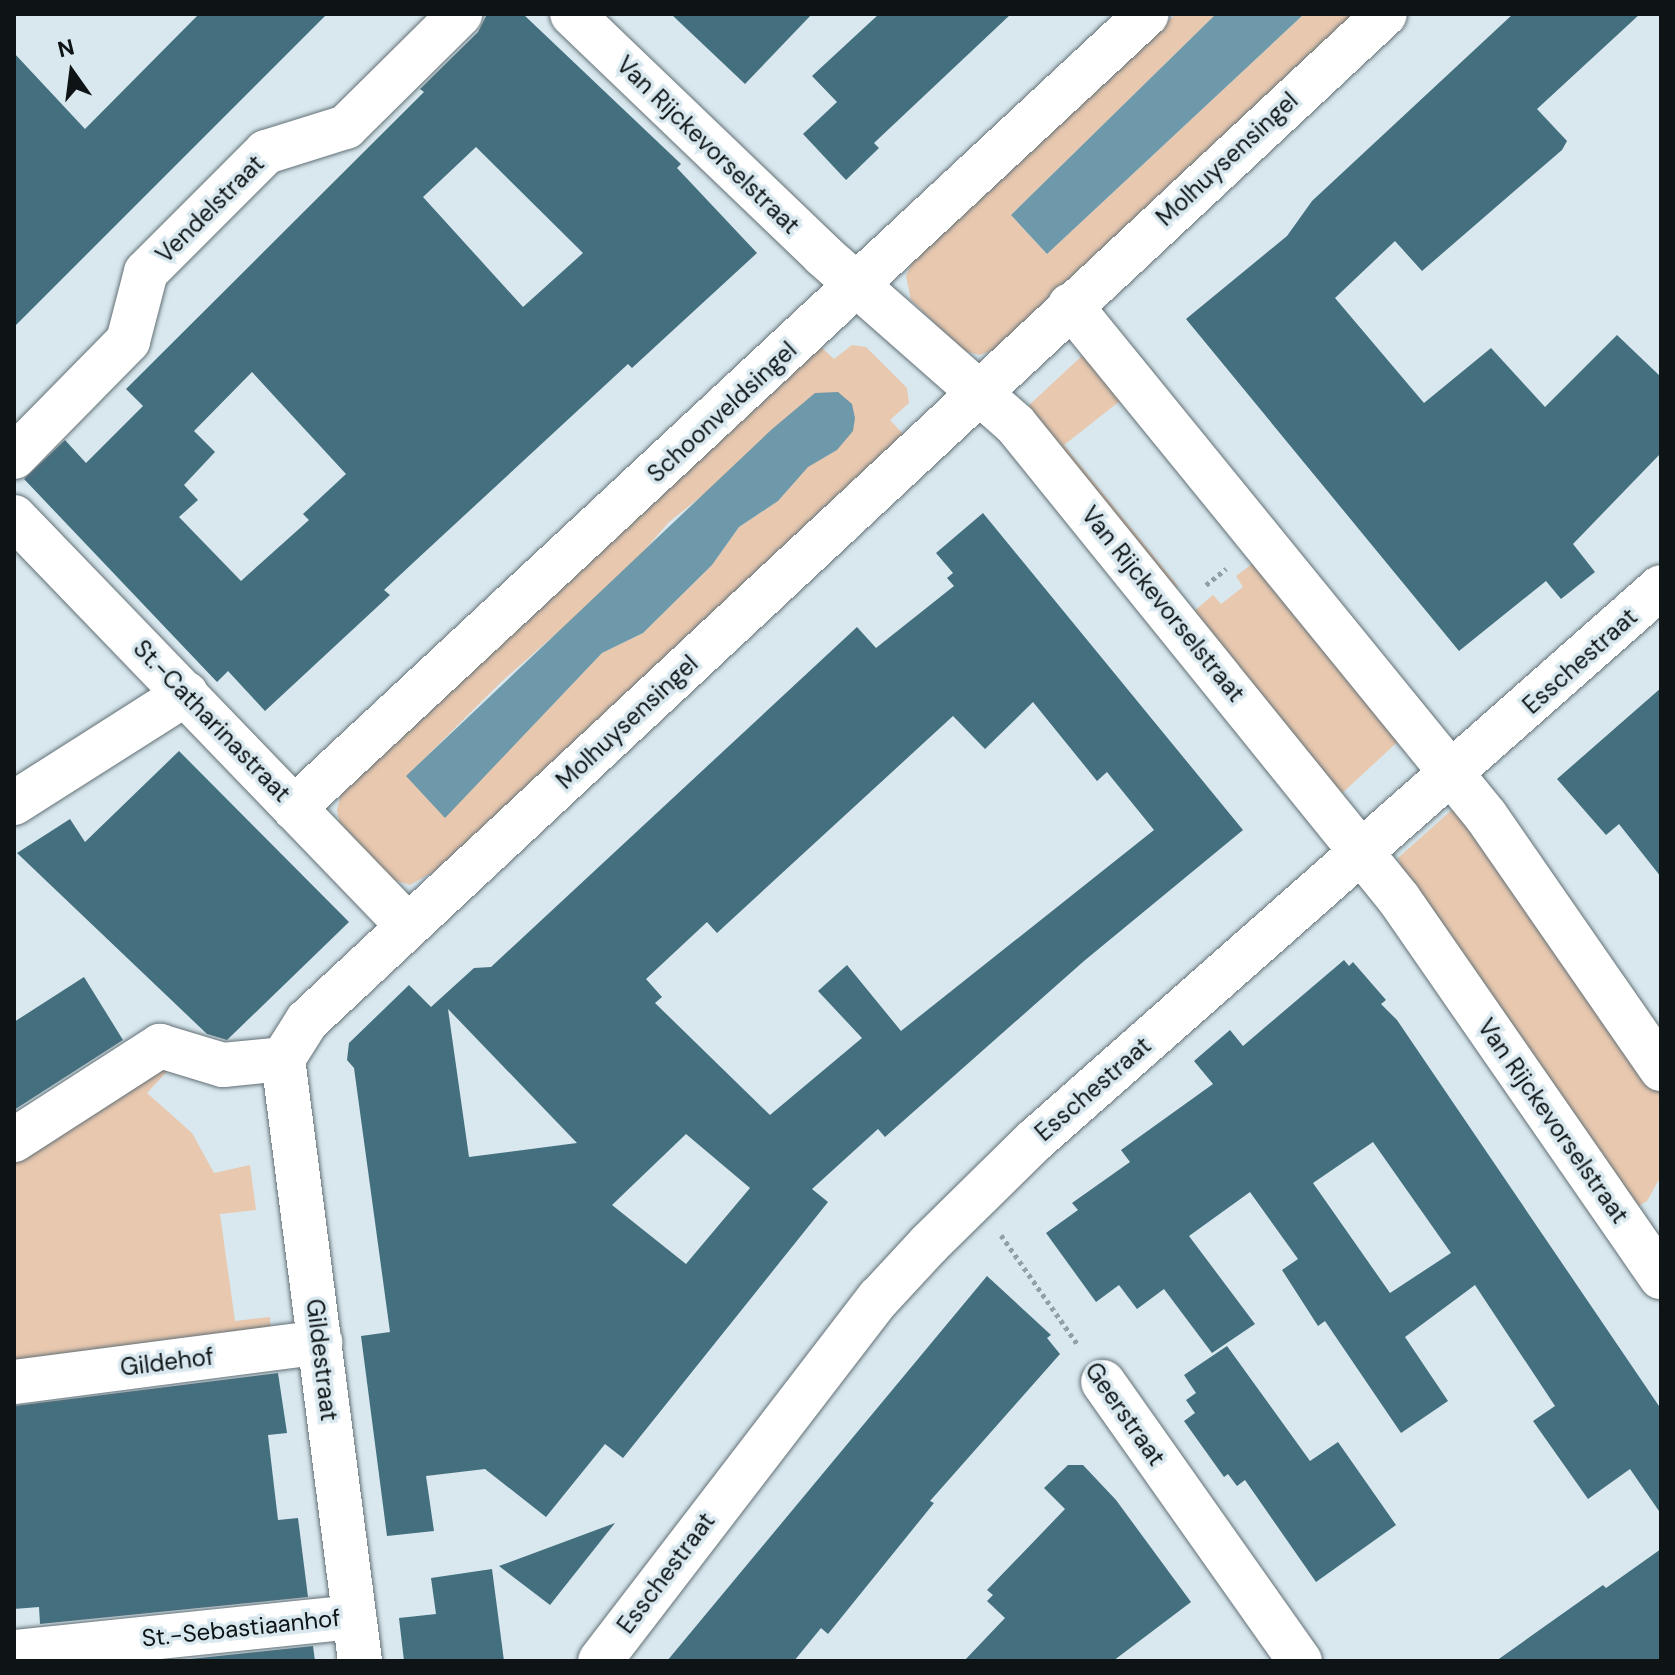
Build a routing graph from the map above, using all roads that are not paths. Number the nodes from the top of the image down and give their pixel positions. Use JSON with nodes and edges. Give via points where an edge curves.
{"nodes":[{"id":1,"x":460,"y":14,"type":"edge"},
{"id":2,"x":572,"y":14,"type":"edge"},
{"id":3,"x":1147,"y":14,"type":"edge"},
{"id":4,"x":1385,"y":14,"type":"edge"},
{"id":5,"x":858,"y":286,"type":"junction"},
{"id":6,"x":1070,"y":305,"type":"junction"},
{"id":7,"x":981,"y":394,"type":"junction"},
{"id":8,"x":14,"y":457,"type":"edge"},
{"id":9,"x":14,"y":517,"type":"edge"},
{"id":10,"x":1661,"y":587,"type":"edge"},
{"id":11,"x":186,"y":694,"type":"junction"},
{"id":12,"x":1452,"y":774,"type":"junction"},
{"id":13,"x":14,"y":803,"type":"edge"},
{"id":14,"x":294,"y":808,"type":"junction"},
{"id":15,"x":1363,"y":852,"type":"junction"},
{"id":16,"x":408,"y":926,"type":"junction"},
{"id":17,"x":283,"y":1059,"type":"junction"},
{"id":18,"x":1661,"y":1069,"type":"edge"},
{"id":19,"x":14,"y":1140,"type":"edge"},
{"id":20,"x":1661,"y":1277,"type":"edge"},
{"id":21,"x":320,"y":1342,"type":"junction"},
{"id":22,"x":14,"y":1382,"type":"edge"},
{"id":23,"x":1103,"y":1382,"type":"road end"},
{"id":24,"x":354,"y":1617,"type":"junction"},
{"id":25,"x":26,"y":1654,"type":"edge"},
{"id":26,"x":360,"y":1661,"type":"edge"},
{"id":27,"x":600,"y":1661,"type":"edge"},
{"id":28,"x":1300,"y":1661,"type":"edge"}],
"edges":[{"from":1,"to":8,"type":"street","name":"Vendelstraat","via":[[346,127],[266,152],[146,272],[128,341]]},
{"from":2,"to":5,"type":"street","name":"Van Rijckevorselstraat"},
{"from":3,"to":5,"type":"street","name":"Schoonveldsingel"},
{"from":4,"to":6,"type":"street","name":"Molhuysensingel"},
{"from":5,"to":7,"type":"street","name":"Van Rijckevorselstraat"},
{"from":5,"to":14,"type":"street","name":"Schoonveldsingel"},
{"from":6,"to":7,"type":"street"},
{"from":6,"to":12,"type":"street"},
{"from":7,"to":15,"type":"street","name":"Van Rijckevorselstraat","via":[[1015,424]]},
{"from":7,"to":16,"type":"street","name":"Molhuysensingel"},
{"from":9,"to":11,"type":"street","name":"St.-Catharinastraat"},
{"from":10,"to":12,"type":"street","name":"Esschestraat"},
{"from":11,"to":13,"type":"street"},
{"from":11,"to":14,"type":"street","name":"St.-Catharinastraat"},
{"from":12,"to":15,"type":"street","name":"Esschestraat"},
{"from":12,"to":18,"type":"street"},
{"from":14,"to":16,"type":"street","name":"St.-Catharinastraat"},
{"from":15,"to":20,"type":"street","name":"Van Rijckevorselstraat"},
{"from":15,"to":27,"type":"street","name":"Esschestraat","via":[[1035,1140],[879,1298]]},
{"from":16,"to":17,"type":"street","name":"Molhuysensingel","via":[[307,1021]]},
{"from":17,"to":19,"type":"street","via":[[223,1065],[160,1046]]},
{"from":17,"to":21,"type":"street","name":"Gildestraat"},
{"from":21,"to":22,"type":"street","name":"Gildehof"},
{"from":21,"to":24,"type":"street","name":"Gildestraat"},
{"from":23,"to":28,"type":"street","name":"Geerstraat"},
{"from":24,"to":25,"type":"street","name":"St.-Sebastiaanhof"},
{"from":24,"to":26,"type":"street","name":"Gildestraat"}]}
